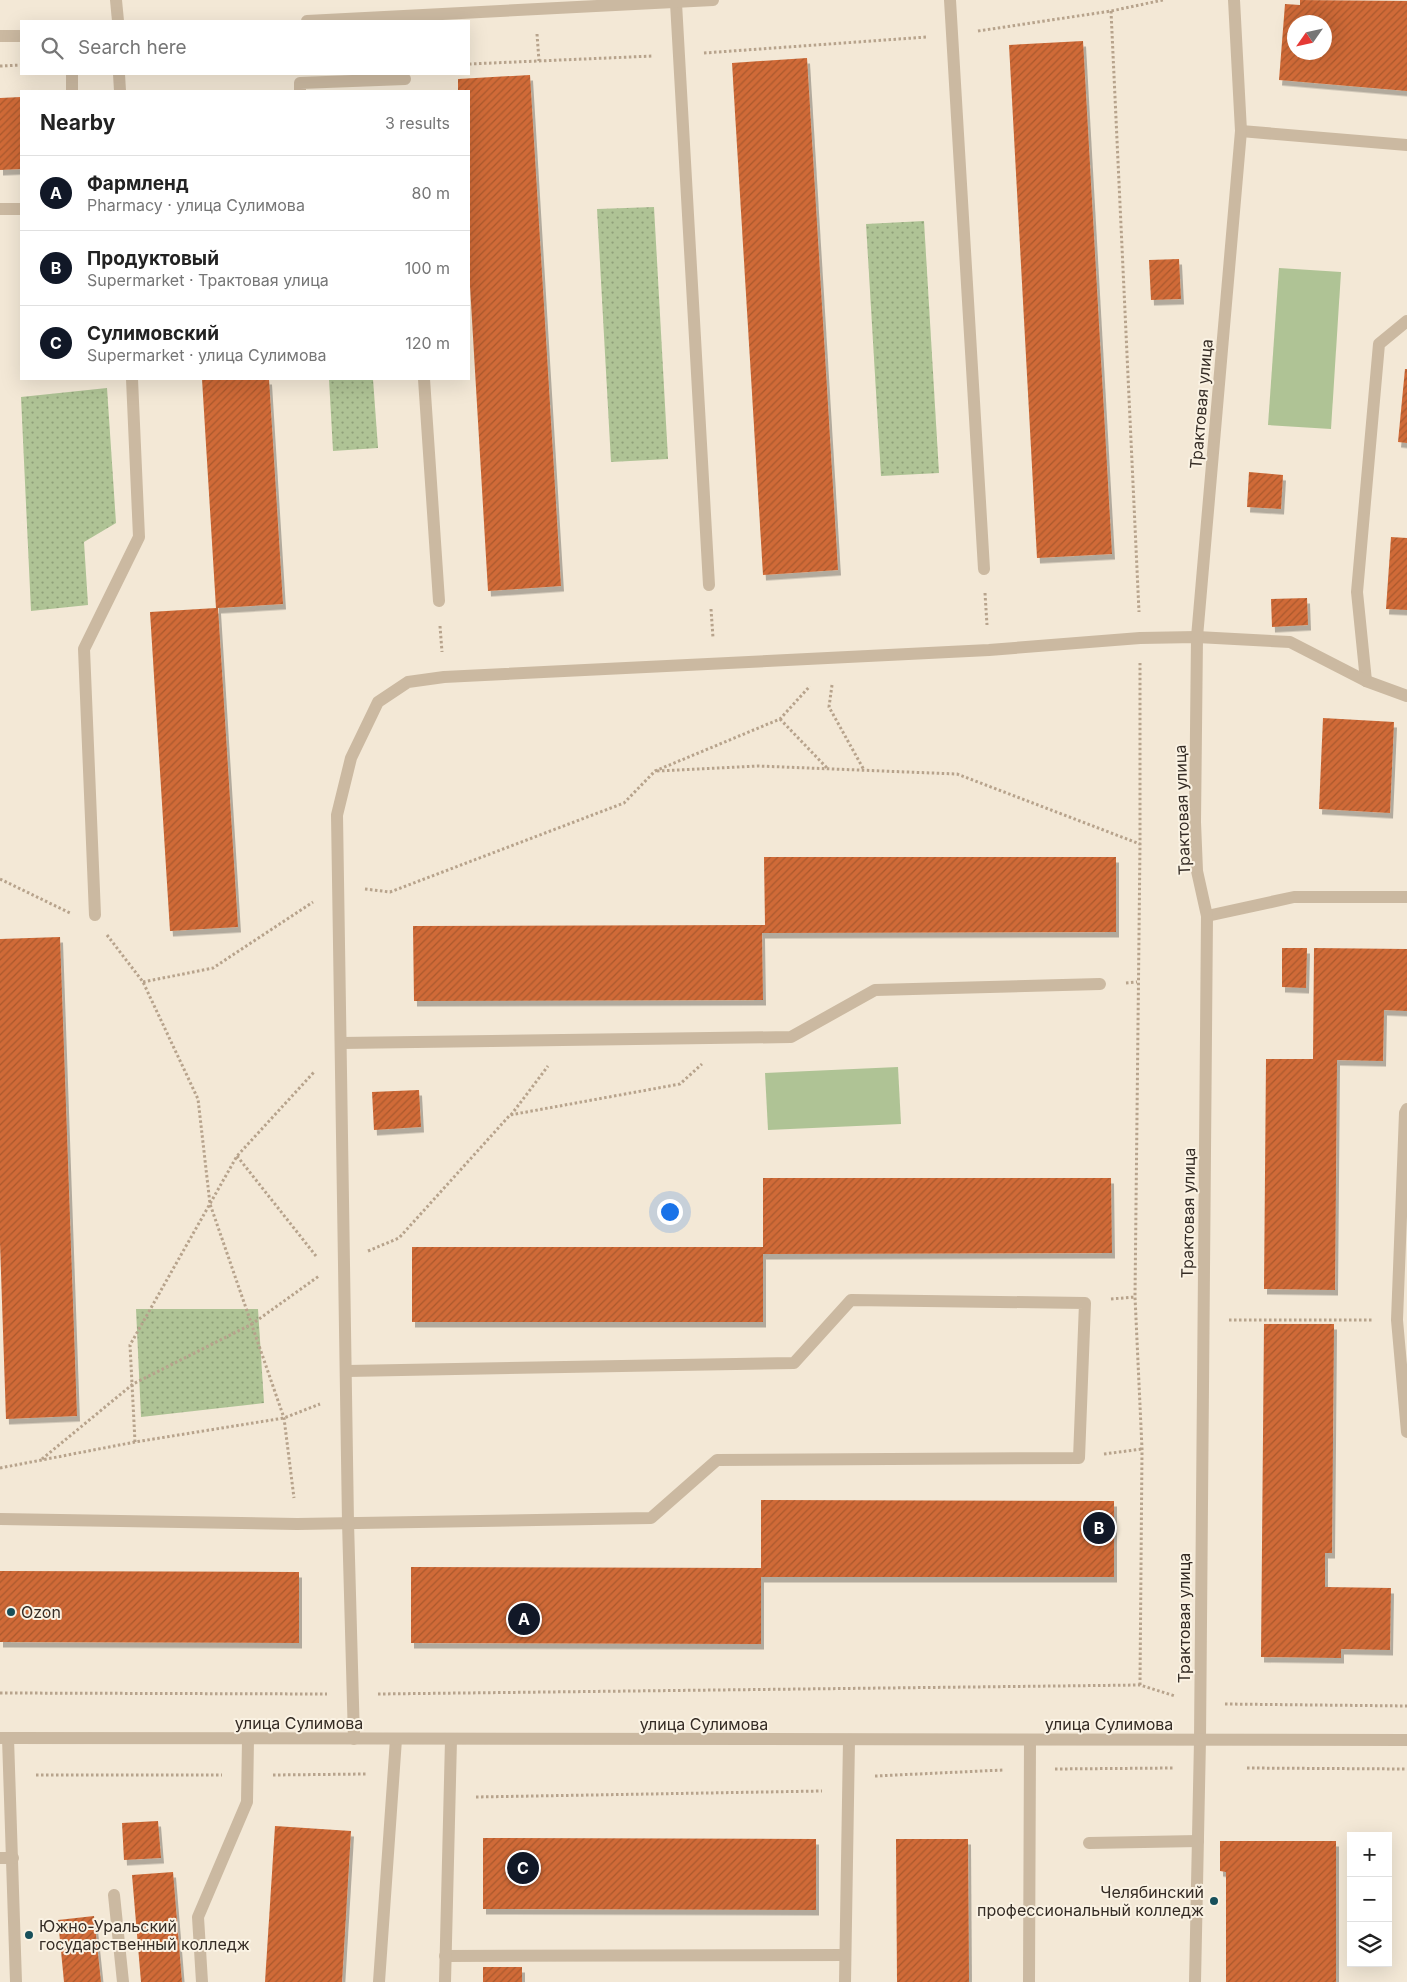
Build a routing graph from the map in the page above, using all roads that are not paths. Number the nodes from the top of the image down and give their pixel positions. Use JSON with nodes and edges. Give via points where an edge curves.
{"nodes":[{"id":1,"x":116,"y":0,"type":"edge"},
{"id":2,"x":713,"y":0,"type":"edge"},
{"id":3,"x":950,"y":0,"type":"edge"},
{"id":4,"x":1234,"y":0,"type":"edge"},
{"id":5,"x":676,"y":3,"type":"junction"},
{"id":6,"x":532,"y":5,"type":"edge"},
{"id":7,"x":401,"y":19,"type":"edge"},
{"id":8,"x":118,"y":20,"type":"edge"},
{"id":9,"x":354,"y":20,"type":"edge"},
{"id":10,"x":0,"y":36,"type":"edge"},
{"id":11,"x":20,"y":36,"type":"edge"},
{"id":12,"x":72,"y":75,"type":"edge"},
{"id":13,"x":119,"y":75,"type":"edge"},
{"id":14,"x":405,"y":81,"type":"edge"},
{"id":15,"x":72,"y":90,"type":"edge"},
{"id":16,"x":120,"y":90,"type":"edge"},
{"id":17,"x":300,"y":90,"type":"edge"},
{"id":18,"x":1241,"y":131,"type":"junction"},
{"id":19,"x":1407,"y":146,"type":"edge"},
{"id":20,"x":0,"y":209,"type":"edge"},
{"id":21,"x":20,"y":209,"type":"edge"},
{"id":22,"x":1407,"y":321,"type":"edge"},
{"id":23,"x":132,"y":380,"type":"edge"},
{"id":24,"x":424,"y":380,"type":"edge"},
{"id":25,"x":984,"y":569,"type":"road end"},
{"id":26,"x":709,"y":585,"type":"road end"},
{"id":27,"x":439,"y":601,"type":"road end"},
{"id":28,"x":1197,"y":637,"type":"junction"},
{"id":29,"x":1366,"y":681,"type":"junction"},
{"id":30,"x":1407,"y":696,"type":"edge"},
{"id":31,"x":1407,"y":897,"type":"edge"},
{"id":32,"x":96,"y":915,"type":"dead end"},
{"id":33,"x":1207,"y":916,"type":"junction"},
{"id":34,"x":1100,"y":984,"type":"dead end"},
{"id":35,"x":341,"y":1043,"type":"junction"},
{"id":36,"x":1407,"y":1109,"type":"edge"},
{"id":37,"x":1401,"y":1326,"type":"edge"},
{"id":38,"x":346,"y":1371,"type":"junction"},
{"id":39,"x":1407,"y":1432,"type":"edge"},
{"id":40,"x":0,"y":1519,"type":"edge"},
{"id":41,"x":348,"y":1522,"type":"junction"},
{"id":42,"x":4,"y":1738,"type":"edge"},
{"id":43,"x":248,"y":1739,"type":"junction"},
{"id":44,"x":354,"y":1740,"type":"junction"},
{"id":45,"x":396,"y":1740,"type":"junction"},
{"id":46,"x":451,"y":1740,"type":"junction"},
{"id":47,"x":849,"y":1740,"type":"junction"},
{"id":48,"x":1030,"y":1740,"type":"junction"},
{"id":49,"x":1200,"y":1740,"type":"junction"},
{"id":50,"x":1407,"y":1740,"type":"edge"},
{"id":51,"x":1198,"y":1840,"type":"junction"},
{"id":52,"x":1089,"y":1843,"type":"dead end"},
{"id":53,"x":6,"y":1858,"type":"edge"},
{"id":54,"x":114,"y":1895,"type":"dead end"},
{"id":55,"x":846,"y":1955,"type":"junction"},
{"id":56,"x":445,"y":1956,"type":"junction"},
{"id":57,"x":16,"y":1982,"type":"edge"},
{"id":58,"x":123,"y":1982,"type":"edge"},
{"id":59,"x":202,"y":1982,"type":"edge"},
{"id":60,"x":379,"y":1982,"type":"edge"},
{"id":61,"x":445,"y":1982,"type":"edge"},
{"id":62,"x":846,"y":1982,"type":"edge"},
{"id":63,"x":1029,"y":1982,"type":"edge"},
{"id":64,"x":1195,"y":1982,"type":"edge"}],
"edges":[{"from":1,"to":8,"type":"street"},
{"from":2,"to":5,"type":"street"},
{"from":3,"to":25,"type":"street"},
{"from":4,"to":18,"type":"street","name":"Трактовая улица"},
{"from":5,"to":6,"type":"street"},
{"from":5,"to":26,"type":"street"},
{"from":6,"to":7,"type":"street"},
{"from":7,"to":9,"type":"street"},
{"from":10,"to":11,"type":"street"},
{"from":12,"to":15,"type":"street"},
{"from":13,"to":16,"type":"street"},
{"from":14,"to":17,"type":"street","via":[[300,83]]},
{"from":18,"to":19,"type":"street"},
{"from":18,"to":28,"type":"street","name":"Трактовая улица"},
{"from":20,"to":21,"type":"street"},
{"from":22,"to":29,"type":"street","via":[[1379,344],[1357,592]]},
{"from":23,"to":32,"type":"street","via":[[139,537],[84,649]]},
{"from":24,"to":27,"type":"street"},
{"from":28,"to":29,"type":"street","via":[[1290,642]]},
{"from":28,"to":33,"type":"street","name":"Трактовая улица","via":[[1195,822],[1197,871]]},
{"from":28,"to":35,"type":"street","via":[[408,682],[378,702],[351,758],[337,815]]},
{"from":29,"to":30,"type":"street"},
{"from":31,"to":33,"type":"street","via":[[1294,897]]},
{"from":33,"to":49,"type":"street","name":"Трактовая улица"},
{"from":34,"to":35,"type":"street","via":[[875,990],[791,1037]]},
{"from":35,"to":38,"type":"street"},
{"from":36,"to":37,"type":"street"},
{"from":37,"to":39,"type":"street"},
{"from":38,"to":41,"type":"street"},
{"from":38,"to":41,"type":"street","via":[[794,1363],[851,1300],[1085,1302],[1078,1458],[717,1460],[651,1518]]},
{"from":40,"to":41,"type":"street"},
{"from":41,"to":44,"type":"street"},
{"from":42,"to":43,"type":"street","name":"улица Сулимова"},
{"from":42,"to":53,"type":"street","via":[[9,1775]]},
{"from":43,"to":44,"type":"street","name":"улица Сулимова"},
{"from":43,"to":59,"type":"street","via":[[247,1802],[198,1917]]},
{"from":44,"to":45,"type":"street","name":"улица Сулимова"},
{"from":45,"to":46,"type":"street","name":"улица Сулимова"},
{"from":45,"to":60,"type":"street"},
{"from":46,"to":47,"type":"street","name":"улица Сулимова"},
{"from":46,"to":56,"type":"street"},
{"from":47,"to":48,"type":"street","name":"улица Сулимова"},
{"from":47,"to":55,"type":"street"},
{"from":48,"to":49,"type":"street","name":"улица Сулимова"},
{"from":48,"to":63,"type":"street"},
{"from":49,"to":50,"type":"street","name":"улица Сулимова"},
{"from":49,"to":51,"type":"street","name":"Трактовая улица"},
{"from":51,"to":52,"type":"street"},
{"from":51,"to":64,"type":"street","name":"Трактовая улица"},
{"from":53,"to":57,"type":"street"},
{"from":54,"to":58,"type":"street"},
{"from":55,"to":56,"type":"street"},
{"from":55,"to":62,"type":"street"},
{"from":56,"to":61,"type":"street"}]}
